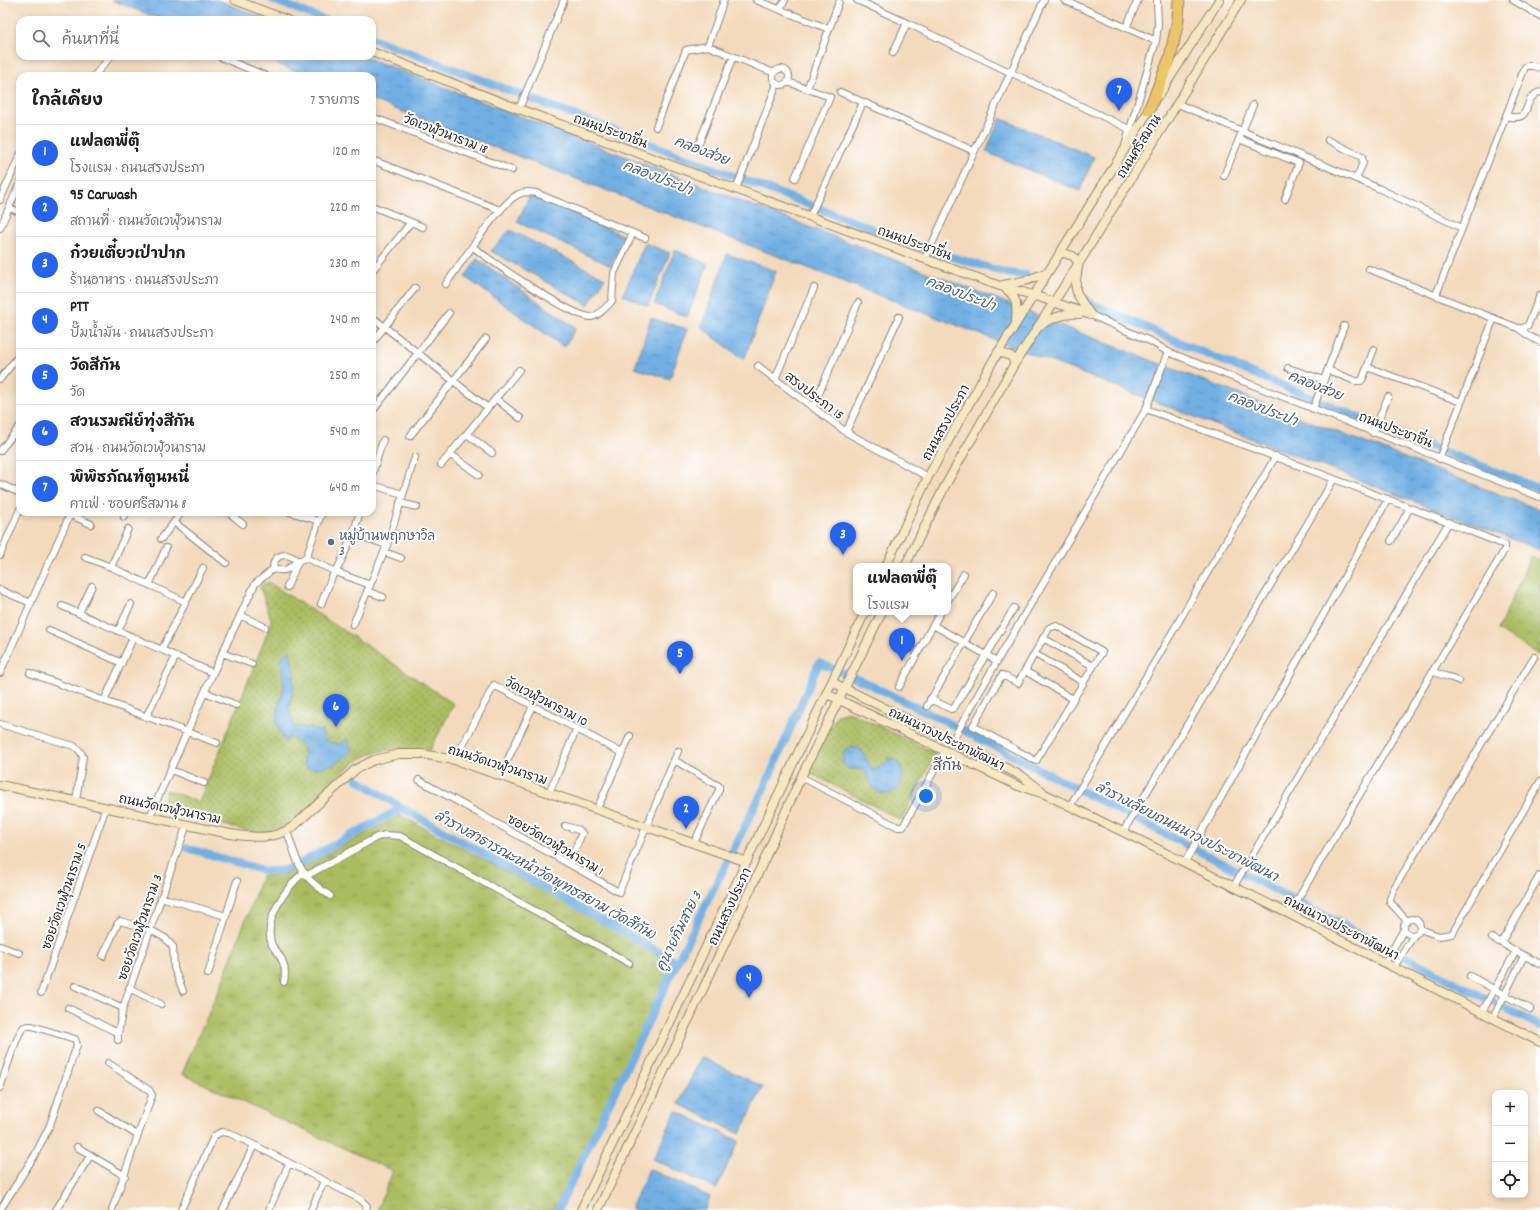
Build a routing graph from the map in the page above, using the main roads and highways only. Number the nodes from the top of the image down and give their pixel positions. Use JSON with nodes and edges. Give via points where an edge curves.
{"nodes":[{"id":1,"x":235,"y":0,"type":"edge"},
{"id":2,"x":1179,"y":0,"type":"edge"},
{"id":3,"x":1219,"y":0,"type":"edge"},
{"id":4,"x":1241,"y":0,"type":"edge"},
{"id":5,"x":277,"y":16,"type":"edge"},
{"id":6,"x":376,"y":54,"type":"edge"},
{"id":7,"x":1149,"y":110,"type":"junction"},
{"id":8,"x":1060,"y":252,"type":"junction"},
{"id":9,"x":1079,"y":263,"type":"junction"},
{"id":10,"x":1048,"y":272,"type":"junction"},
{"id":11,"x":1000,"y":286,"type":"junction"},
{"id":12,"x":1033,"y":295,"type":"junction"},
{"id":13,"x":1053,"y":302,"type":"junction"},
{"id":14,"x":1021,"y":307,"type":"junction"},
{"id":15,"x":1091,"y":315,"type":"junction"},
{"id":16,"x":1047,"y":318,"type":"junction"},
{"id":17,"x":1000,"y":348,"type":"junction"},
{"id":18,"x":1015,"y":363,"type":"junction"},
{"id":19,"x":887,"y":563,"type":"edge"},
{"id":20,"x":906,"y":563,"type":"edge"},
{"id":21,"x":864,"y":615,"type":"edge"},
{"id":22,"x":881,"y":615,"type":"edge"},
{"id":23,"x":834,"y":679,"type":"junction"},
{"id":24,"x":845,"y":689,"type":"junction"},
{"id":25,"x":827,"y":694,"type":"junction"},
{"id":26,"x":840,"y":700,"type":"junction"},
{"id":27,"x":0,"y":785,"type":"edge"},
{"id":28,"x":1046,"y":794,"type":"junction"},
{"id":29,"x":747,"y":862,"type":"junction"},
{"id":30,"x":1540,"y":1042,"type":"edge"},
{"id":31,"x":581,"y":1210,"type":"edge"},
{"id":32,"x":598,"y":1210,"type":"edge"}],
"edges":[{"from":1,"to":5,"type":"main road"},
{"from":2,"to":7,"type":"highway","via":[[1178,20],[1170,58]]},
{"from":3,"to":7,"type":"main road","name":"ถนนศรีสมาน"},
{"from":4,"to":9,"type":"main road","name":"ถนนศรีสมาน"},
{"from":6,"to":11,"type":"main road","name":"ถนนประชาชื่น","via":[[736,187],[928,253]]},
{"from":7,"to":8,"type":"main road","name":"ถนนศรีสมาน"},
{"from":8,"to":9,"type":"main road","via":[[1073,256]]},
{"from":8,"to":10,"type":"main road","name":"ถนนศรีสมาน"},
{"from":9,"to":13,"type":"main road","name":"ถนนศรีสมาน"},
{"from":9,"to":15,"type":"main road","via":[[1074,283],[1076,294]]},
{"from":10,"to":11,"type":"main road","via":[[1028,280]]},
{"from":10,"to":12,"type":"main road","name":"ถนนศรีสมาน"},
{"from":11,"to":12,"type":"main road","name":"ถนนประชาชื่น"},
{"from":11,"to":14,"type":"main road","via":[[1013,294]]},
{"from":12,"to":13,"type":"main road","name":"ถนนประชาชื่น"},
{"from":12,"to":14,"type":"main road"},
{"from":13,"to":15,"type":"main road","name":"ถนนประชาชื่น"},
{"from":13,"to":16,"type":"main road"},
{"from":14,"to":17,"type":"main road","name":"ถนนสรงประภา","via":[[1016,322]]},
{"from":15,"to":16,"type":"main road","via":[[1076,313]]},
{"from":16,"to":18,"type":"main road","via":[[1037,327]]},
{"from":17,"to":18,"type":"main road","via":[[1011,356]]},
{"from":17,"to":19,"type":"main road","name":"ถนนสรงประภา","via":[[928,477]]},
{"from":18,"to":20,"type":"main road","via":[[944,486]]},
{"from":21,"to":23,"type":"main road","name":"ถนนสรงประภา"},
{"from":22,"to":24,"type":"main road","name":"ถนนสรงประภา"},
{"from":23,"to":24,"type":"main road","name":"ถนนนาวงประชาพัฒนา"},
{"from":23,"to":25,"type":"main road","name":"ถนนสรงประภา"},
{"from":24,"to":26,"type":"main road","name":"ถนนสรงประภา"},
{"from":24,"to":28,"type":"main road","name":"ถนนนาวงประชาพัฒนา","via":[[1022,776]]},
{"from":25,"to":26,"type":"main road","name":"ถนนนาวงประชาพัฒนา"},
{"from":25,"to":29,"type":"main road","name":"ถนนสรงประภา"},
{"from":26,"to":28,"type":"main road","name":"ถนนนาวงประชาพัฒนา","via":[[1018,786]]},
{"from":26,"to":32,"type":"main road","name":"ถนนสรงประภา","via":[[801,777]]},
{"from":27,"to":29,"type":"main road","name":"ถนนวัดเวฬุวนาราม","via":[[187,824],[255,837],[271,837],[287,831],[356,769],[374,760],[399,754],[422,754],[455,760]]},
{"from":28,"to":30,"type":"main road","name":"ถนนนาวงประชาพัฒนา","via":[[1291,910],[1385,963]]},
{"from":29,"to":31,"type":"main road","name":"ถนนสรงประภา"}]}
